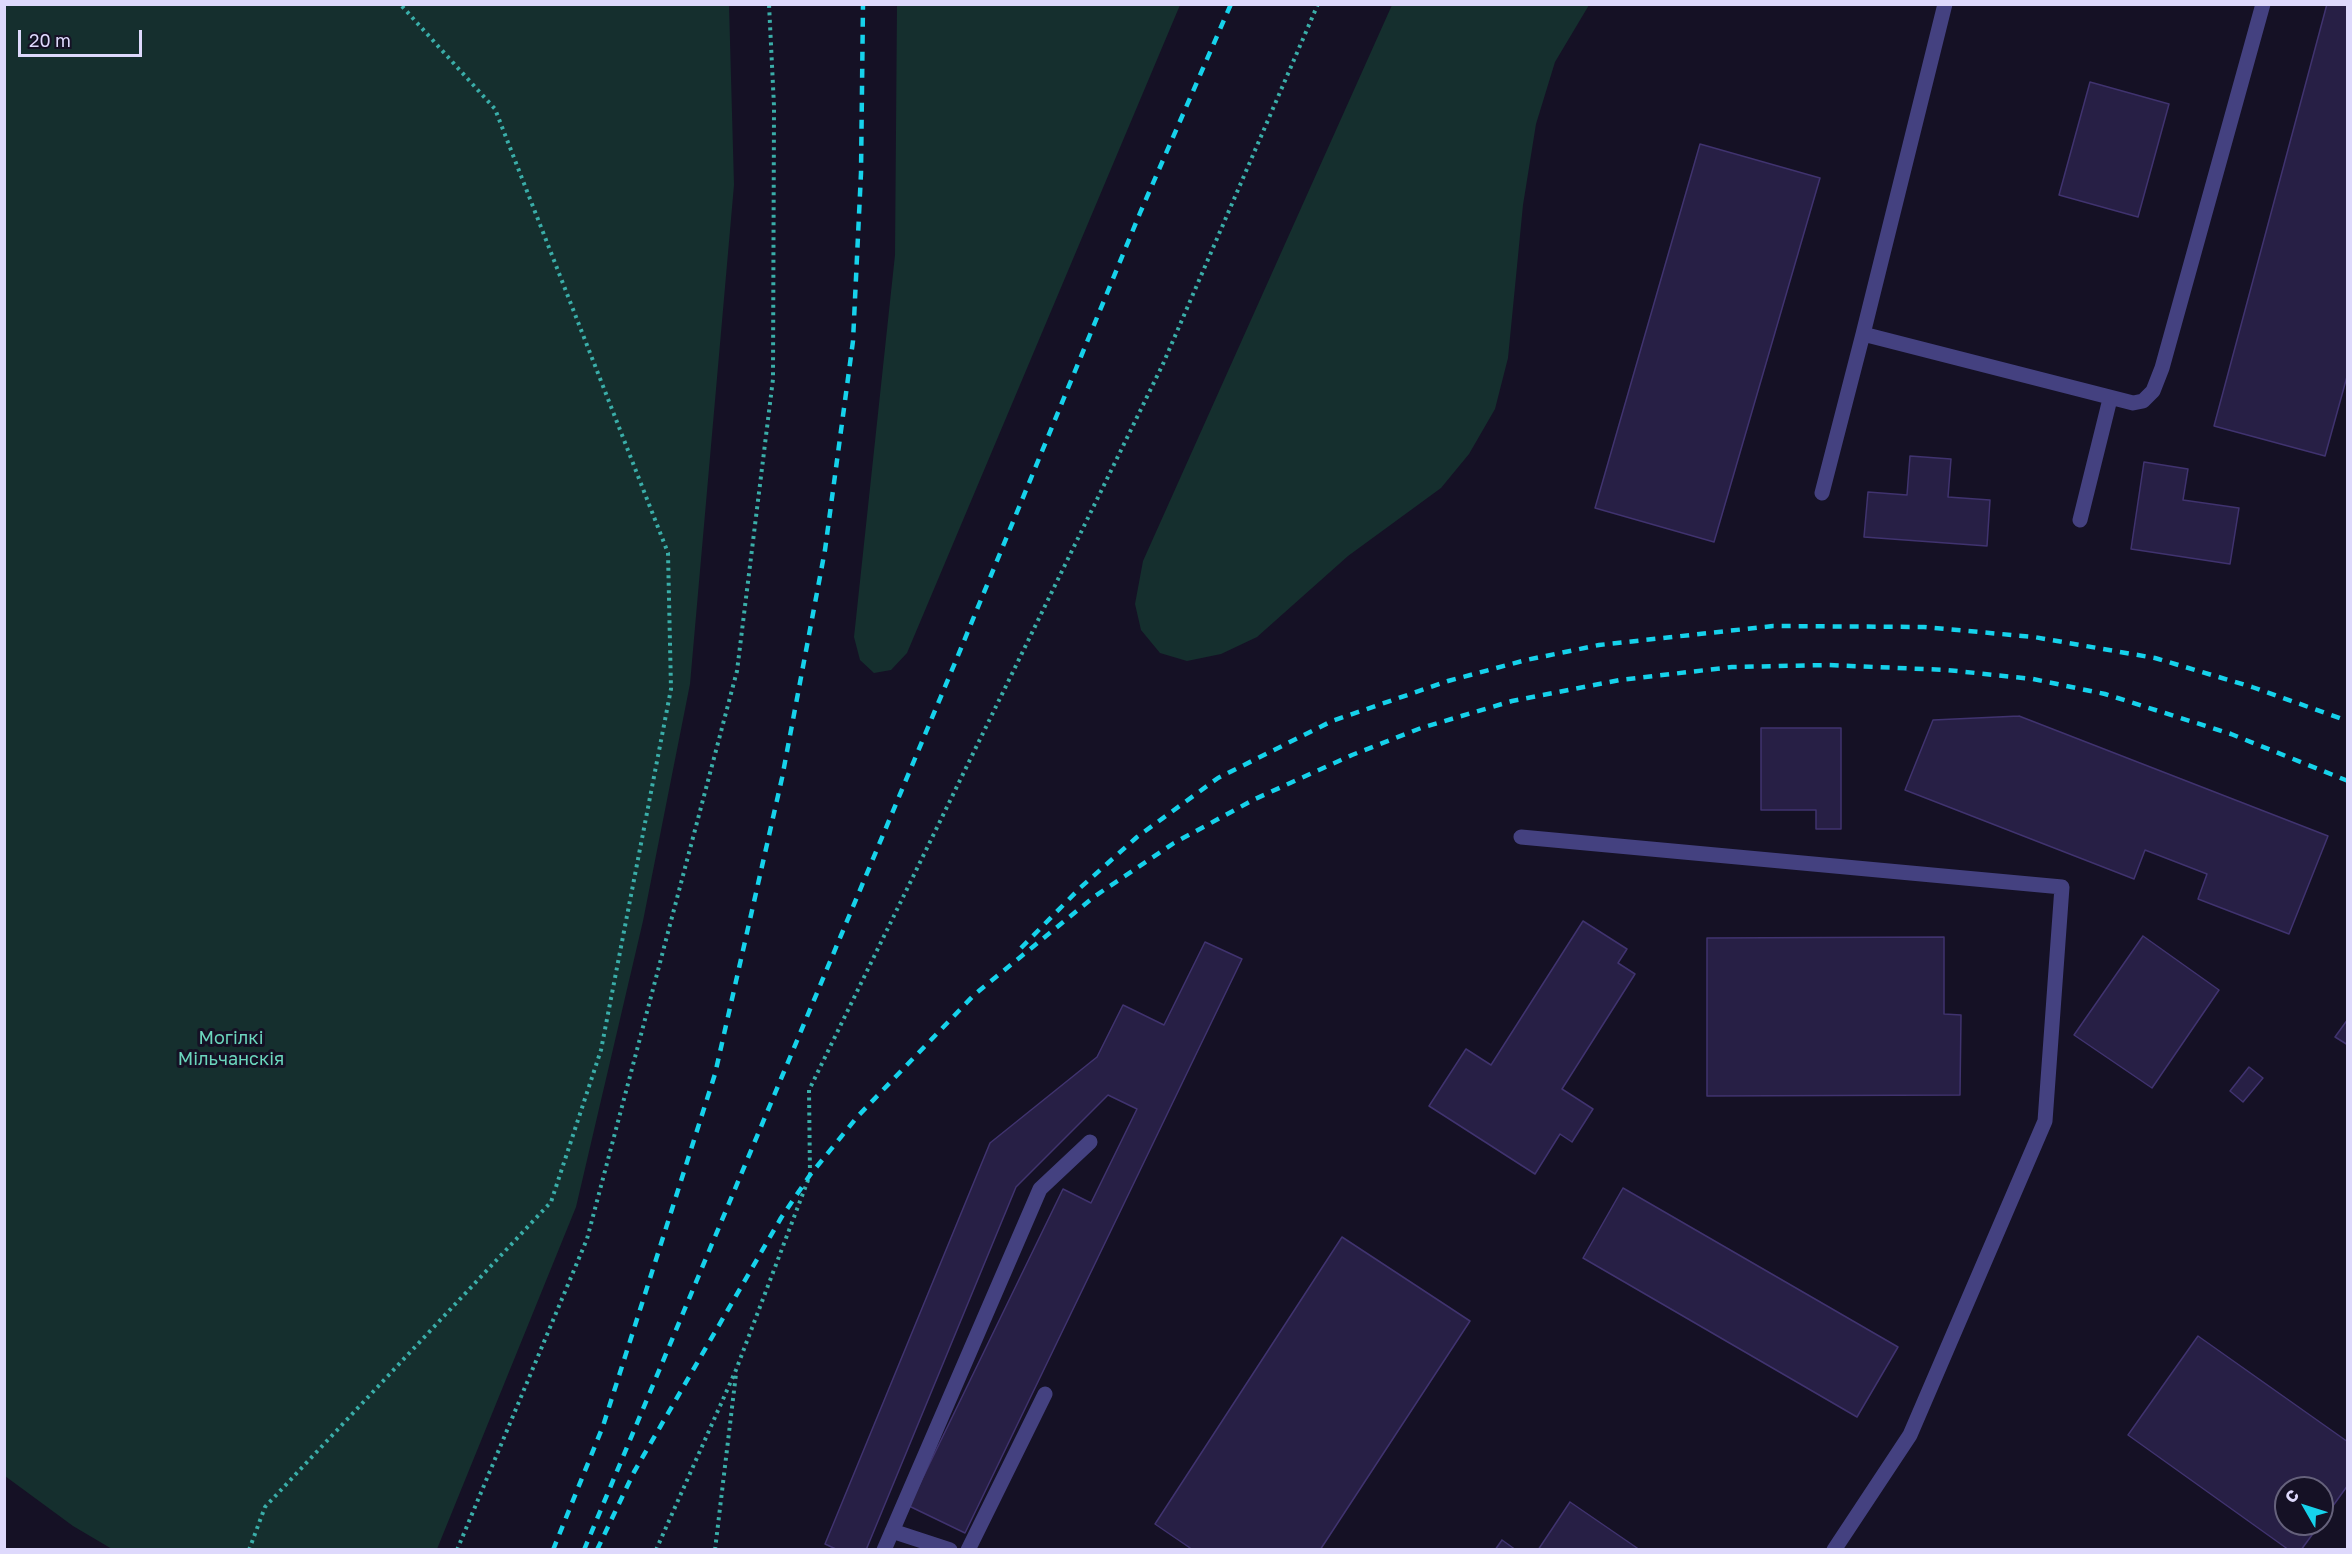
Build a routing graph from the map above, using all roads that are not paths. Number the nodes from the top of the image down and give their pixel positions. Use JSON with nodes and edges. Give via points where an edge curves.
{"nodes":[{"id":1,"x":1945,"y":4,"type":"edge"},
{"id":2,"x":2263,"y":4,"type":"edge"},
{"id":3,"x":1863,"y":334,"type":"junction"},
{"id":4,"x":2110,"y":399,"type":"junction"},
{"id":5,"x":1822,"y":493,"type":"dead end"},
{"id":6,"x":2080,"y":520,"type":"dead end"},
{"id":7,"x":1521,"y":837,"type":"dead end"},
{"id":8,"x":1090,"y":1142,"type":"dead end"},
{"id":9,"x":1045,"y":1394,"type":"dead end"},
{"id":10,"x":892,"y":1531,"type":"junction"},
{"id":11,"x":884,"y":1550,"type":"edge"},
{"id":12,"x":950,"y":1550,"type":"edge"},
{"id":13,"x":968,"y":1550,"type":"edge"},
{"id":14,"x":1834,"y":1550,"type":"edge"}],
"edges":[{"from":1,"to":3,"type":"lane"},
{"from":2,"to":4,"type":"lane","via":[[2153,392],[2143,401],[2133,403]]},
{"from":3,"to":4,"type":"lane"},
{"from":3,"to":5,"type":"lane"},
{"from":4,"to":6,"type":"lane"},
{"from":7,"to":14,"type":"lane","via":[[2062,887],[2045,1121],[1910,1435]]},
{"from":8,"to":10,"type":"lane","via":[[1040,1189]]},
{"from":9,"to":13,"type":"lane"},
{"from":10,"to":11,"type":"lane"},
{"from":10,"to":12,"type":"lane"}]}
